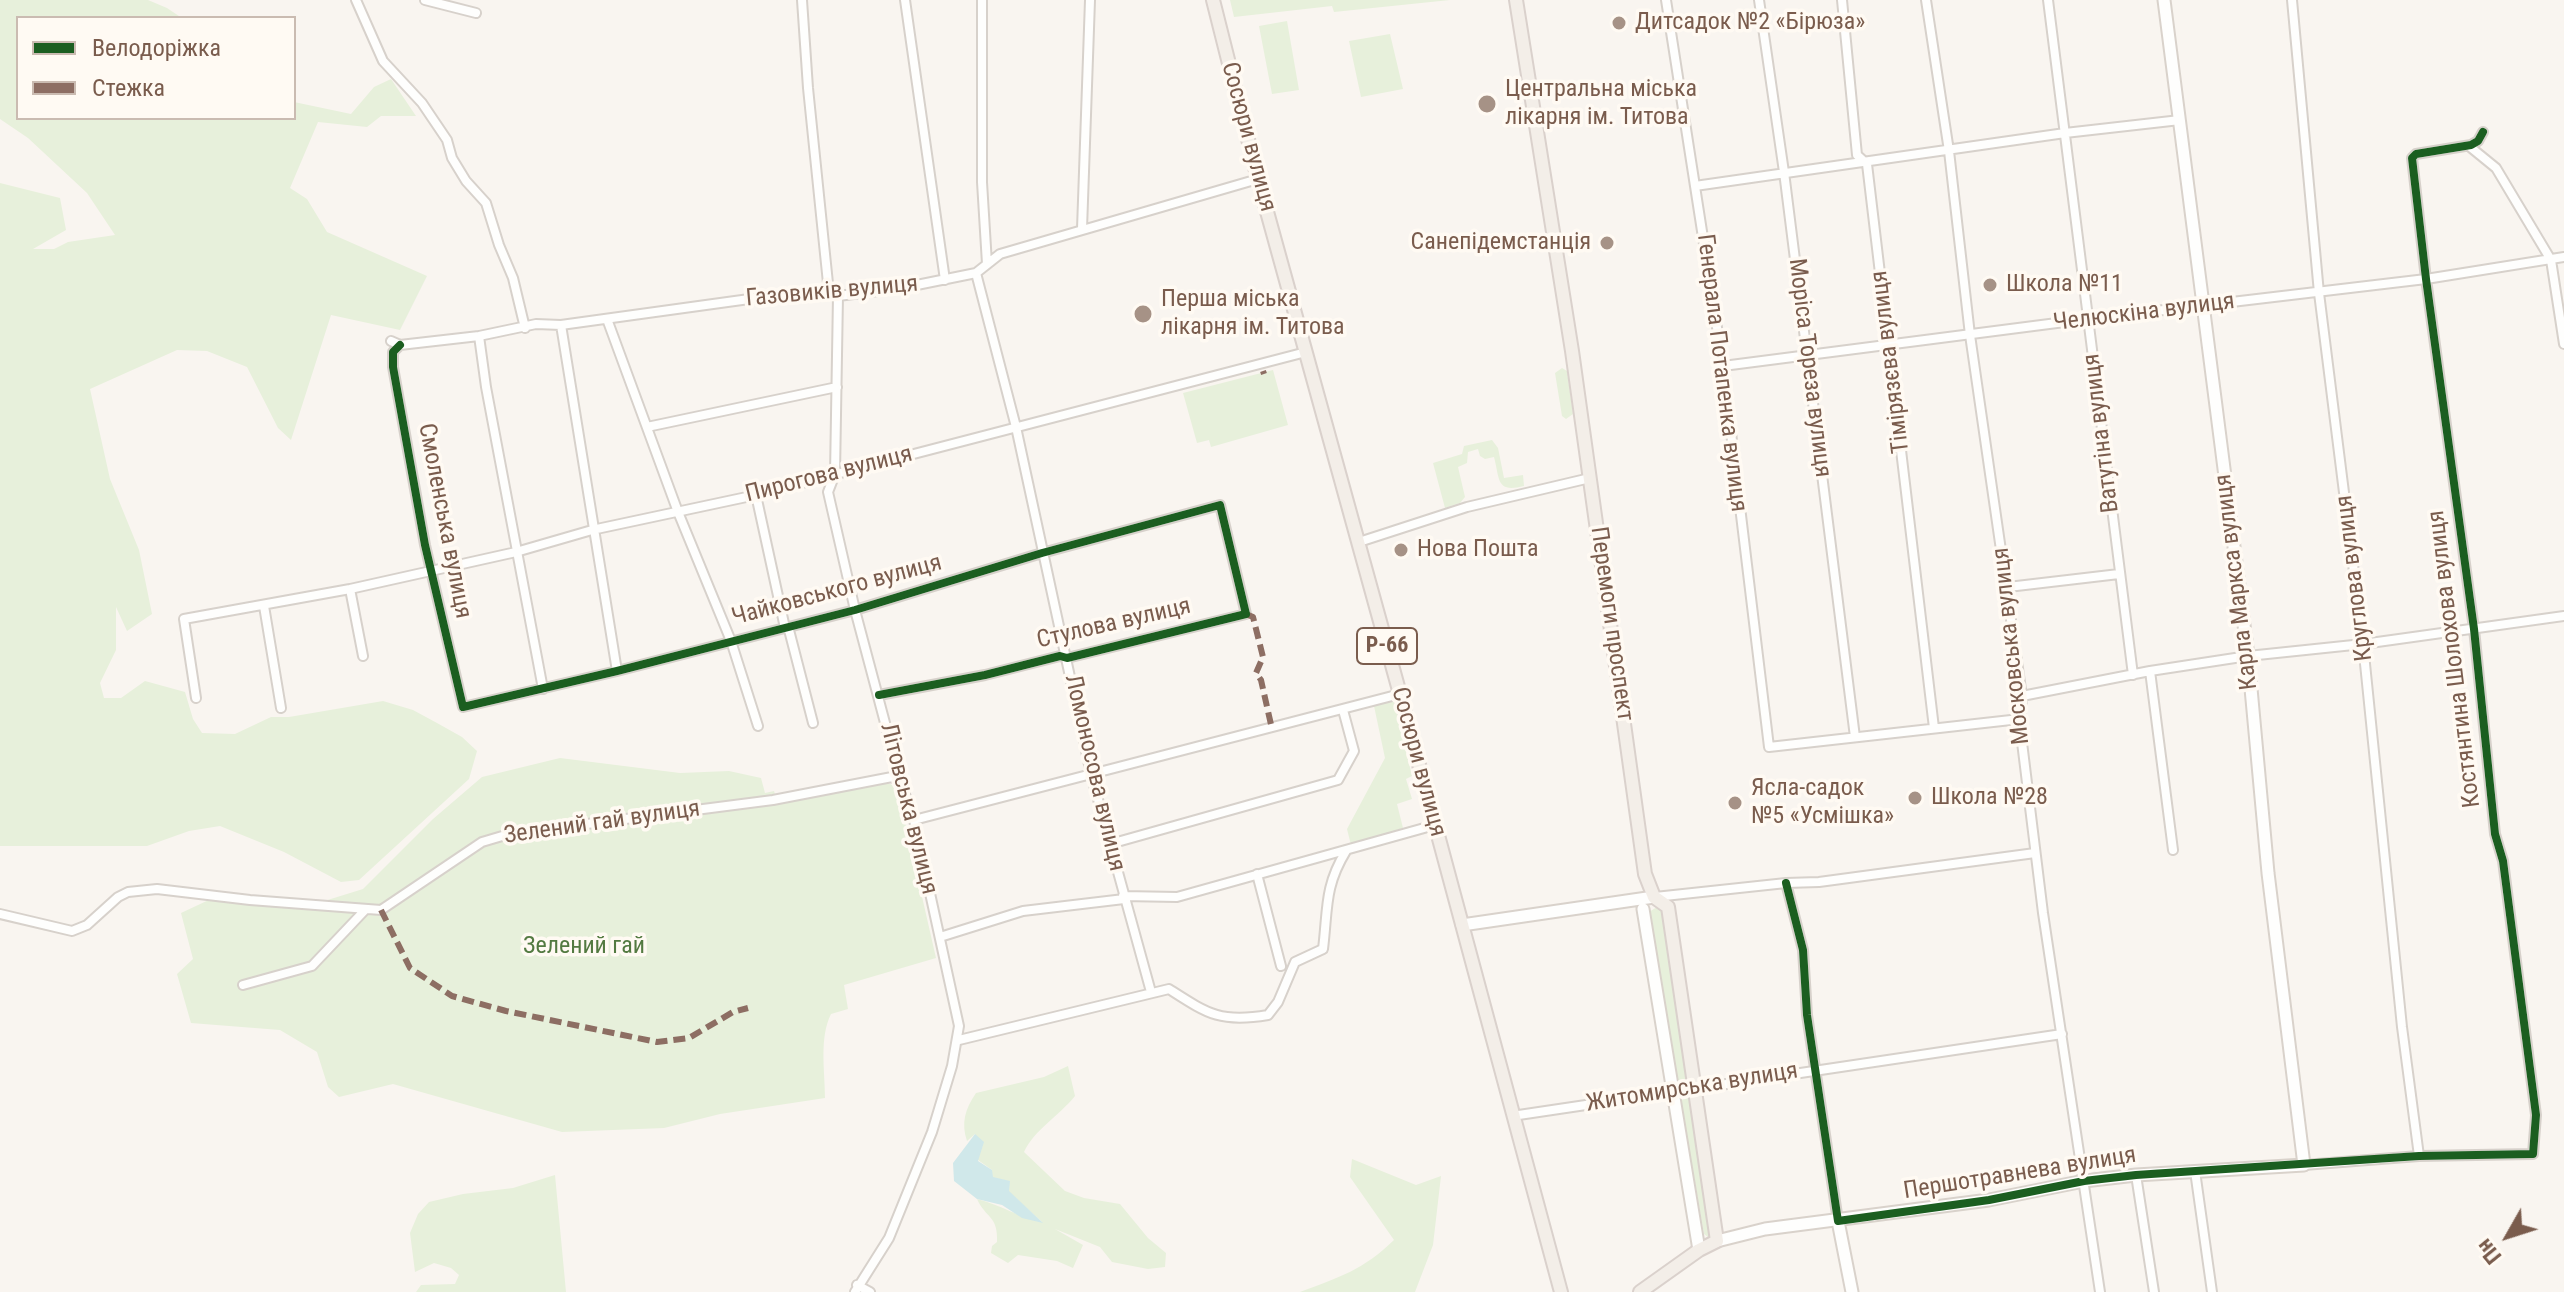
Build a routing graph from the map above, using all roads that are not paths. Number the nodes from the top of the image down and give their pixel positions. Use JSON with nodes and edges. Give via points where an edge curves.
{"nodes":[{"id":1,"x":356,"y":0,"type":"edge"},
{"id":2,"x":425,"y":0,"type":"edge"},
{"id":3,"x":802,"y":0,"type":"edge"},
{"id":4,"x":905,"y":0,"type":"edge"},
{"id":5,"x":982,"y":0,"type":"edge"},
{"id":6,"x":1090,"y":0,"type":"edge"},
{"id":7,"x":1213,"y":0,"type":"edge"},
{"id":8,"x":1516,"y":0,"type":"edge"},
{"id":9,"x":1666,"y":0,"type":"edge"},
{"id":10,"x":1759,"y":0,"type":"edge"},
{"id":11,"x":1842,"y":0,"type":"edge"},
{"id":12,"x":1926,"y":0,"type":"edge"},
{"id":13,"x":2048,"y":0,"type":"edge"},
{"id":14,"x":2164,"y":0,"type":"edge"},
{"id":15,"x":2292,"y":0,"type":"edge"},
{"id":16,"x":476,"y":13,"type":"dead end"},
{"id":17,"x":2180,"y":120,"type":"junction"},
{"id":18,"x":2483,"y":132,"type":"dead end"},
{"id":19,"x":2065,"y":133,"type":"junction"},
{"id":20,"x":2469,"y":146,"type":"junction"},
{"id":21,"x":1949,"y":151,"type":"junction"},
{"id":22,"x":1864,"y":162,"type":"junction"},
{"id":23,"x":1784,"y":172,"type":"junction"},
{"id":24,"x":1258,"y":179,"type":"junction"},
{"id":25,"x":1695,"y":186,"type":"junction"},
{"id":26,"x":1082,"y":229,"type":"junction"},
{"id":27,"x":2564,"y":257,"type":"edge"},
{"id":28,"x":2551,"y":260,"type":"junction"},
{"id":29,"x":987,"y":264,"type":"junction"},
{"id":30,"x":976,"y":273,"type":"junction"},
{"id":31,"x":2426,"y":279,"type":"junction"},
{"id":32,"x":945,"y":280,"type":"junction"},
{"id":33,"x":2319,"y":293,"type":"junction"},
{"id":34,"x":834,"y":294,"type":"junction"},
{"id":35,"x":2203,"y":306,"type":"junction"},
{"id":36,"x":607,"y":319,"type":"junction"},
{"id":37,"x":2088,"y":319,"type":"junction"},
{"id":38,"x":561,"y":325,"type":"junction"},
{"id":39,"x":525,"y":328,"type":"junction"},
{"id":40,"x":1970,"y":335,"type":"junction"},
{"id":41,"x":479,"y":336,"type":"junction"},
{"id":42,"x":391,"y":341,"type":"dead end"},
{"id":43,"x":2564,"y":344,"type":"edge"},
{"id":44,"x":400,"y":345,"type":"junction"},
{"id":45,"x":1889,"y":346,"type":"junction"},
{"id":46,"x":1306,"y":352,"type":"junction"},
{"id":47,"x":1807,"y":355,"type":"junction"},
{"id":48,"x":1723,"y":366,"type":"junction"},
{"id":49,"x":837,"y":387,"type":"junction"},
{"id":50,"x":647,"y":427,"type":"junction"},
{"id":51,"x":1016,"y":427,"type":"junction"},
{"id":52,"x":835,"y":474,"type":"junction"},
{"id":53,"x":1590,"y":478,"type":"junction"},
{"id":54,"x":756,"y":495,"type":"junction"},
{"id":55,"x":1220,"y":505,"type":"joint"},
{"id":56,"x":678,"y":512,"type":"junction"},
{"id":57,"x":592,"y":530,"type":"junction"},
{"id":58,"x":1359,"y":542,"type":"junction"},
{"id":59,"x":516,"y":552,"type":"junction"},
{"id":60,"x":1042,"y":553,"type":"junction"},
{"id":61,"x":431,"y":571,"type":"junction"},
{"id":62,"x":2119,"y":574,"type":"junction"},
{"id":63,"x":2008,"y":587,"type":"junction"},
{"id":64,"x":350,"y":589,"type":"junction"},
{"id":65,"x":264,"y":606,"type":"junction"},
{"id":66,"x":855,"y":610,"type":"junction"},
{"id":67,"x":2564,"y":616,"type":"edge"},
{"id":68,"x":785,"y":628,"type":"junction"},
{"id":69,"x":2474,"y":629,"type":"junction"},
{"id":70,"x":731,"y":641,"type":"junction"},
{"id":71,"x":2363,"y":644,"type":"junction"},
{"id":72,"x":363,"y":656,"type":"dead end"},
{"id":73,"x":2248,"y":656,"type":"junction"},
{"id":74,"x":1067,"y":658,"type":"junction"},
{"id":75,"x":617,"y":671,"type":"junction"},
{"id":76,"x":2150,"y":671,"type":"junction"},
{"id":77,"x":2133,"y":675,"type":"junction"},
{"id":78,"x":543,"y":689,"type":"junction"},
{"id":79,"x":1400,"y":694,"type":"junction"},
{"id":80,"x":879,"y":695,"type":"junction"},
{"id":81,"x":2022,"y":696,"type":"junction"},
{"id":82,"x":196,"y":698,"type":"dead end"},
{"id":83,"x":463,"y":707,"type":"joint"},
{"id":84,"x":281,"y":708,"type":"dead end"},
{"id":85,"x":1343,"y":710,"type":"junction"},
{"id":86,"x":2020,"y":719,"type":"junction"},
{"id":87,"x":813,"y":723,"type":"dead end"},
{"id":88,"x":758,"y":726,"type":"dead end"},
{"id":89,"x":1934,"y":728,"type":"junction"},
{"id":90,"x":1855,"y":737,"type":"junction"},
{"id":91,"x":1091,"y":774,"type":"junction"},
{"id":92,"x":901,"y":783,"type":"junction"},
{"id":93,"x":914,"y":820,"type":"junction"},
{"id":94,"x":1435,"y":825,"type":"junction"},
{"id":95,"x":1110,"y":844,"type":"junction"},
{"id":96,"x":2173,"y":850,"type":"dead end"},
{"id":97,"x":1346,"y":851,"type":"junction"},
{"id":98,"x":2035,"y":853,"type":"junction"},
{"id":99,"x":1257,"y":874,"type":"junction"},
{"id":100,"x":1786,"y":883,"type":"junction"},
{"id":101,"x":1654,"y":897,"type":"junction"},
{"id":102,"x":1124,"y":898,"type":"junction"},
{"id":103,"x":1628,"y":900,"type":"junction"},
{"id":104,"x":1643,"y":909,"type":"junction"},
{"id":105,"x":365,"y":910,"type":"junction"},
{"id":106,"x":0,"y":914,"type":"edge"},
{"id":107,"x":1462,"y":925,"type":"junction"},
{"id":108,"x":940,"y":937,"type":"junction"},
{"id":109,"x":1281,"y":966,"type":"dead end"},
{"id":110,"x":243,"y":985,"type":"dead end"},
{"id":111,"x":1151,"y":992,"type":"junction"},
{"id":112,"x":2062,"y":1034,"type":"junction"},
{"id":113,"x":959,"y":1040,"type":"junction"},
{"id":114,"x":1816,"y":1069,"type":"junction"},
{"id":115,"x":1694,"y":1088,"type":"junction"},
{"id":116,"x":1675,"y":1091,"type":"junction"},
{"id":117,"x":1512,"y":1116,"type":"junction"},
{"id":118,"x":2419,"y":1156,"type":"junction"},
{"id":119,"x":2304,"y":1165,"type":"junction"},
{"id":120,"x":2195,"y":1171,"type":"junction"},
{"id":121,"x":2136,"y":1175,"type":"junction"},
{"id":122,"x":2084,"y":1181,"type":"junction"},
{"id":123,"x":1838,"y":1221,"type":"junction"},
{"id":124,"x":1717,"y":1241,"type":"junction"},
{"id":125,"x":1699,"y":1250,"type":"junction"},
{"id":126,"x":856,"y":1288,"type":"edge"},
{"id":127,"x":870,"y":1292,"type":"edge"},
{"id":128,"x":1561,"y":1292,"type":"edge"},
{"id":129,"x":1640,"y":1292,"type":"edge"},
{"id":130,"x":1852,"y":1292,"type":"edge"},
{"id":131,"x":2100,"y":1292,"type":"edge"},
{"id":132,"x":2154,"y":1292,"type":"edge"},
{"id":133,"x":2212,"y":1292,"type":"edge"}],
"edges":[{"from":1,"to":39,"type":"street","via":[[383,61],[422,103],[466,181],[486,203]]},
{"from":2,"to":16,"type":"street"},
{"from":3,"to":34,"type":"street","name":"Літовська вулиця"},
{"from":4,"to":32,"type":"street"},
{"from":5,"to":29,"type":"street"},
{"from":6,"to":26,"type":"street"},
{"from":7,"to":24,"type":"main road","name":"Сосюри вулиця","number":"Р-66"},
{"from":8,"to":53,"type":"main road","name":"Перемоги проспект"},
{"from":9,"to":25,"type":"street","name":"Генерала Потапенка вулиця"},
{"from":10,"to":23,"type":"street","name":"Моріса Тореза вулиця"},
{"from":11,"to":22,"type":"street","name":"Тімірязєва вулиця","via":[[1857,155]]},
{"from":12,"to":21,"type":"street","name":"Московська вулиця"},
{"from":13,"to":19,"type":"street","name":"Ватутіна вулиця"},
{"from":14,"to":17,"type":"street","name":"Карла Маркса вулиця"},
{"from":15,"to":33,"type":"street","name":"Круглова вулиця"},
{"from":17,"to":19,"type":"street"},
{"from":17,"to":35,"type":"street","name":"Карла Маркса вулиця"},
{"from":18,"to":20,"type":"street"},
{"from":19,"to":21,"type":"street"},
{"from":19,"to":37,"type":"street","name":"Ватутіна вулиця"},
{"from":20,"to":28,"type":"street","via":[[2496,168]]},
{"from":20,"to":31,"type":"street","name":"Костянтина Шолохова вулиця","via":[[2412,158]]},
{"from":21,"to":22,"type":"street"},
{"from":21,"to":40,"type":"street","name":"Московська вулиця"},
{"from":22,"to":23,"type":"street"},
{"from":22,"to":45,"type":"street","name":"Тімірязєва вулиця"},
{"from":23,"to":25,"type":"street"},
{"from":23,"to":47,"type":"street","name":"Моріса Тореза вулиця"},
{"from":24,"to":26,"type":"street","name":"Газовиків вулиця"},
{"from":24,"to":46,"type":"main road","name":"Сосюри вулиця","number":"Р-66"},
{"from":25,"to":48,"type":"street","name":"Генерала Потапенка вулиця"},
{"from":26,"to":29,"type":"street","name":"Газовиків вулиця","via":[[1000,254]]},
{"from":27,"to":28,"type":"street","name":"Челюскіна вулиця"},
{"from":28,"to":31,"type":"street","name":"Челюскіна вулиця"},
{"from":28,"to":43,"type":"street"},
{"from":29,"to":30,"type":"street","name":"Газовиків вулиця"},
{"from":30,"to":32,"type":"street","name":"Газовиків вулиця"},
{"from":30,"to":51,"type":"street","name":"Ломоносова вулиця"},
{"from":31,"to":33,"type":"street","name":"Челюскіна вулиця"},
{"from":31,"to":69,"type":"street","name":"Костянтина Шолохова вулиця"},
{"from":32,"to":34,"type":"street","name":"Газовиків вулиця"},
{"from":33,"to":35,"type":"street","name":"Челюскіна вулиця"},
{"from":33,"to":71,"type":"street","name":"Круглова вулиця"},
{"from":34,"to":36,"type":"street","name":"Газовиків вулиця","via":[[771,296]]},
{"from":34,"to":49,"type":"street","name":"Літовська вулиця"},
{"from":35,"to":37,"type":"street","name":"Челюскіна вулиця"},
{"from":35,"to":73,"type":"street","name":"Карла Маркса вулиця"},
{"from":36,"to":38,"type":"street","name":"Газовиків вулиця"},
{"from":36,"to":50,"type":"street"},
{"from":37,"to":40,"type":"street","name":"Челюскіна вулиця"},
{"from":37,"to":62,"type":"street","name":"Ватутіна вулиця"},
{"from":38,"to":39,"type":"street","name":"Газовиків вулиця"},
{"from":38,"to":57,"type":"street"},
{"from":39,"to":41,"type":"street","name":"Газовиків вулиця"},
{"from":40,"to":45,"type":"street","name":"Челюскіна вулиця"},
{"from":40,"to":63,"type":"street","name":"Московська вулиця"},
{"from":41,"to":44,"type":"street","name":"Газовиків вулиця"},
{"from":41,"to":59,"type":"street"},
{"from":42,"to":44,"type":"street"},
{"from":44,"to":61,"type":"street","name":"Смоленська вулиця","via":[[393,352],[393,367]]},
{"from":45,"to":47,"type":"street","name":"Челюскіна вулиця"},
{"from":45,"to":89,"type":"street","name":"Тімірязєва вулиця"},
{"from":46,"to":51,"type":"street","name":"Пирогова вулиця"},
{"from":46,"to":58,"type":"main road","name":"Сосюри вулиця","number":"Р-66"},
{"from":47,"to":48,"type":"street","name":"Челюскіна вулиця"},
{"from":47,"to":90,"type":"street","name":"Моріса Тореза вулиця"},
{"from":48,"to":90,"type":"street","name":"Генерала Потапенка вулиця","via":[[1769,747]]},
{"from":49,"to":50,"type":"street"},
{"from":49,"to":52,"type":"street","name":"Літовська вулиця"},
{"from":50,"to":56,"type":"street"},
{"from":51,"to":52,"type":"street","name":"Пирогова вулиця"},
{"from":51,"to":60,"type":"street","name":"Ломоносова вулиця"},
{"from":52,"to":54,"type":"street","name":"Пирогова вулиця"},
{"from":52,"to":66,"type":"street","name":"Літовська вулиця","via":[[828,492]]},
{"from":53,"to":58,"type":"street","via":[[1467,507]]},
{"from":53,"to":101,"type":"main road","name":"Перемоги проспект","via":[[1645,874]]},
{"from":54,"to":56,"type":"street","name":"Пирогова вулиця"},
{"from":54,"to":68,"type":"street"},
{"from":55,"to":60,"type":"street","name":"Чайковського вулиця"},
{"from":55,"to":74,"type":"street","name":"Стулова вулиця","via":[[1246,614]]},
{"from":56,"to":57,"type":"street","name":"Пирогова вулиця"},
{"from":56,"to":70,"type":"street"},
{"from":57,"to":59,"type":"street","name":"Пирогова вулиця"},
{"from":57,"to":75,"type":"street"},
{"from":58,"to":79,"type":"main road","name":"Сосюри вулиця","number":"Р-66"},
{"from":59,"to":61,"type":"street","name":"Пирогова вулиця"},
{"from":59,"to":78,"type":"street"},
{"from":60,"to":66,"type":"street","name":"Чайковського вулиця"},
{"from":60,"to":74,"type":"street","name":"Ломоносова вулиця"},
{"from":61,"to":64,"type":"street","name":"Пирогова вулиця"},
{"from":61,"to":83,"type":"street","name":"Смоленська вулиця"},
{"from":62,"to":63,"type":"street"},
{"from":62,"to":77,"type":"street","name":"Ватутіна вулиця"},
{"from":63,"to":81,"type":"street","name":"Московська вулиця"},
{"from":64,"to":65,"type":"street","name":"Пирогова вулиця"},
{"from":64,"to":72,"type":"street"},
{"from":65,"to":82,"type":"street","name":"Пирогова вулиця","via":[[184,619]]},
{"from":65,"to":84,"type":"street"},
{"from":66,"to":68,"type":"street","name":"Чайковського вулиця"},
{"from":66,"to":80,"type":"street","name":"Літовська вулиця"},
{"from":67,"to":69,"type":"street"},
{"from":68,"to":70,"type":"street","name":"Чайковського вулиця"},
{"from":68,"to":87,"type":"street"},
{"from":69,"to":71,"type":"street"},
{"from":69,"to":118,"type":"street","name":"Костянтина Шолохова вулиця","via":[[2495,834],[2503,861],[2536,1115],[2533,1154]]},
{"from":70,"to":75,"type":"street","name":"Чайковського вулиця"},
{"from":70,"to":88,"type":"street"},
{"from":71,"to":73,"type":"street"},
{"from":71,"to":118,"type":"street","name":"Круглова вулиця"},
{"from":73,"to":76,"type":"street"},
{"from":73,"to":119,"type":"street","name":"Карла Маркса вулиця"},
{"from":74,"to":80,"type":"street","name":"Стулова вулиця"},
{"from":74,"to":91,"type":"street","name":"Ломоносова вулиця"},
{"from":75,"to":78,"type":"street","name":"Чайковського вулиця"},
{"from":76,"to":77,"type":"street"},
{"from":76,"to":96,"type":"street"},
{"from":77,"to":81,"type":"street"},
{"from":78,"to":83,"type":"street","name":"Чайковського вулиця"},
{"from":79,"to":85,"type":"street"},
{"from":79,"to":94,"type":"main road","name":"Сосюри вулиця","number":"Р-66"},
{"from":80,"to":92,"type":"street","name":"Літовська вулиця"},
{"from":81,"to":86,"type":"street","name":"Московська вулиця"},
{"from":85,"to":91,"type":"street"},
{"from":85,"to":95,"type":"street","via":[[1354,751],[1338,780]]},
{"from":86,"to":89,"type":"street"},
{"from":86,"to":98,"type":"street","name":"Московська вулиця"},
{"from":89,"to":90,"type":"street"},
{"from":91,"to":93,"type":"street"},
{"from":91,"to":95,"type":"street","name":"Ломоносова вулиця"},
{"from":92,"to":93,"type":"street","name":"Літовська вулиця"},
{"from":92,"to":105,"type":"street","name":"Зелений гай вулиця","via":[[892,777],[773,800],[509,834],[482,842],[381,910]]},
{"from":93,"to":108,"type":"street","name":"Літовська вулиця"},
{"from":94,"to":97,"type":"street"},
{"from":94,"to":107,"type":"main road","name":"Сосюри вулиця","number":"Р-66"},
{"from":95,"to":102,"type":"street","name":"Ломоносова вулиця"},
{"from":97,"to":99,"type":"street"},
{"from":97,"to":111,"type":"street","via":[[1327,892],[1323,949],[1295,962],[1268,1015],[1247,1019],[1208,1014],[1169,989]]},
{"from":98,"to":100,"type":"street"},
{"from":98,"to":112,"type":"street","name":"Московська вулиця"},
{"from":99,"to":102,"type":"street","via":[[1177,897]]},
{"from":99,"to":109,"type":"street"},
{"from":100,"to":101,"type":"street"},
{"from":100,"to":114,"type":"street","via":[[1803,950]]},
{"from":101,"to":103,"type":"street"},
{"from":101,"to":104,"type":"street"},
{"from":101,"to":115,"type":"main road","name":"Перемоги проспект","via":[[1668,907]]},
{"from":102,"to":108,"type":"street","via":[[1023,911]]},
{"from":102,"to":111,"type":"street","name":"Ломоносова вулиця"},
{"from":103,"to":104,"type":"street"},
{"from":103,"to":107,"type":"street"},
{"from":104,"to":116,"type":"street"},
{"from":105,"to":106,"type":"street","name":"Зелений гай вулиця","via":[[157,889],[128,892],[72,931]]},
{"from":105,"to":110,"type":"street","via":[[312,966]]},
{"from":107,"to":117,"type":"main road","name":"Сосюри вулиця","number":"Р-66"},
{"from":108,"to":113,"type":"street","name":"Літовська вулиця"},
{"from":111,"to":113,"type":"street"},
{"from":112,"to":114,"type":"street","name":"Житомирська вулиця"},
{"from":112,"to":122,"type":"street","name":"Московська вулиця"},
{"from":113,"to":126,"type":"street","via":[[932,1132],[889,1238]]},
{"from":114,"to":115,"type":"street","name":"Житомирська вулиця"},
{"from":114,"to":123,"type":"street"},
{"from":115,"to":116,"type":"street","name":"Житомирська вулиця"},
{"from":115,"to":124,"type":"main road","name":"Перемоги проспект"},
{"from":116,"to":117,"type":"street","name":"Житомирська вулиця"},
{"from":116,"to":125,"type":"street"},
{"from":117,"to":128,"type":"main road","name":"Сосюри вулиця","number":"Р-66"},
{"from":118,"to":119,"type":"street"},
{"from":119,"to":120,"type":"street","name":"Першотравнева вулиця"},
{"from":120,"to":121,"type":"street","name":"Першотравнева вулиця"},
{"from":120,"to":133,"type":"street"},
{"from":121,"to":122,"type":"street","name":"Першотравнева вулиця"},
{"from":121,"to":132,"type":"street"},
{"from":122,"to":123,"type":"street","name":"Першотравнева вулиця"},
{"from":122,"to":131,"type":"street","name":"Московська вулиця"},
{"from":123,"to":124,"type":"street","name":"Першотравнева вулиця","via":[[1765,1229]]},
{"from":123,"to":130,"type":"street"},
{"from":124,"to":125,"type":"main road","name":"Першотравнева вулиця"},
{"from":125,"to":129,"type":"main road","name":"Першотравнева вулиця"},
{"from":126,"to":127,"type":"street"}]}
